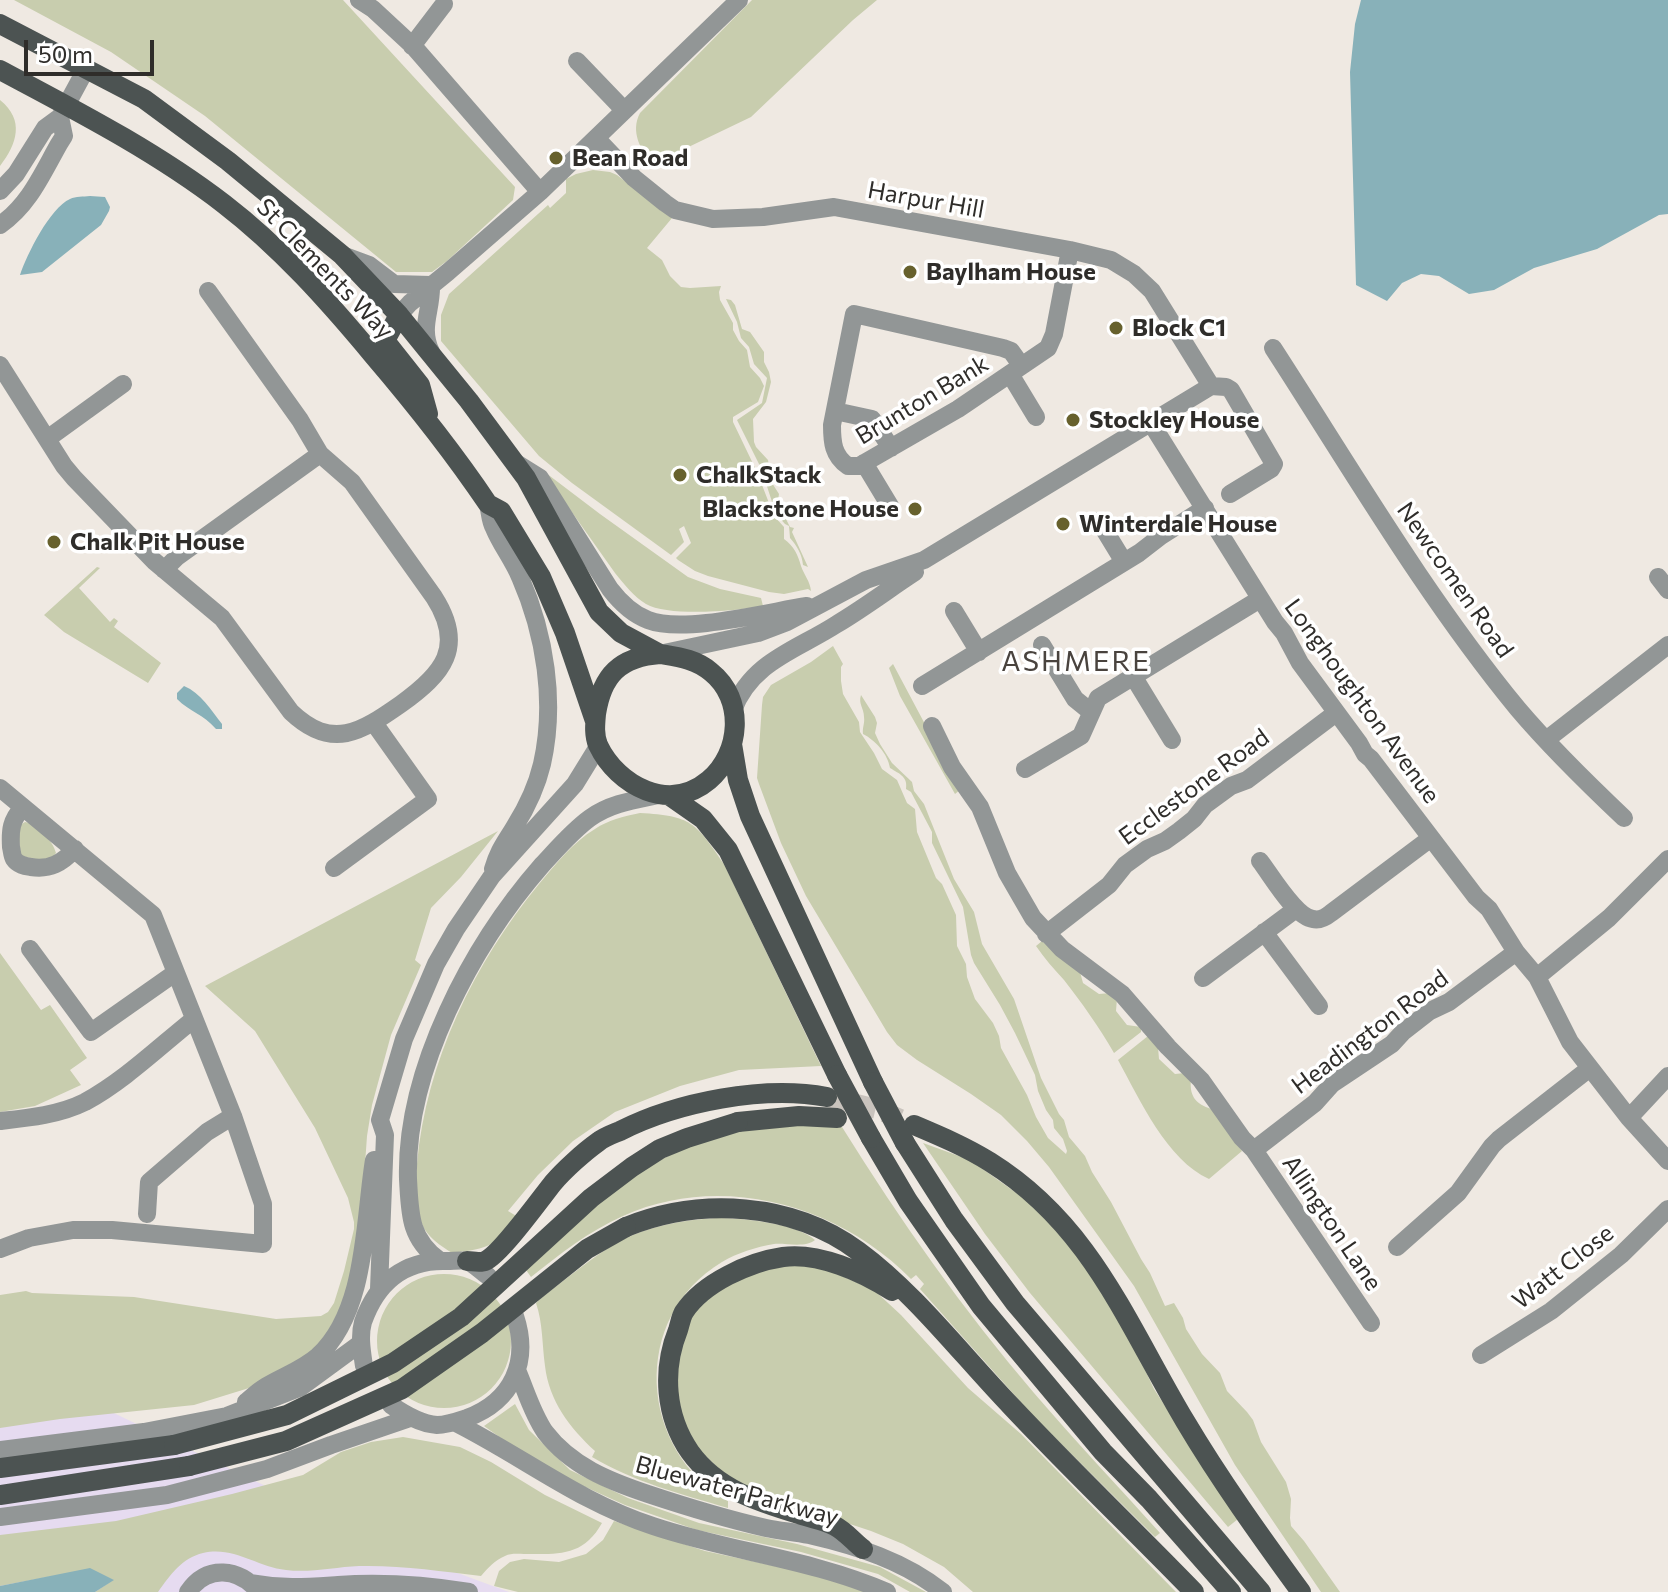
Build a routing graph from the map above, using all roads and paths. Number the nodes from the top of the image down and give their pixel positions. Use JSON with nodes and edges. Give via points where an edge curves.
{"nodes":[{"id":1,"x":739,"y":0,"type":"edge"},
{"id":2,"x":369,"y":3,"type":"edge"},
{"id":3,"x":444,"y":4,"type":"dead end"},
{"id":4,"x":0,"y":24,"type":"edge"},
{"id":5,"x":412,"y":46,"type":"junction"},
{"id":6,"x":577,"y":61,"type":"dead end"},
{"id":7,"x":86,"y":69,"type":"junction"},
{"id":8,"x":0,"y":70,"type":"edge"},
{"id":9,"x":624,"y":110,"type":"junction"},
{"id":10,"x":63,"y":111,"type":"junction"},
{"id":11,"x":596,"y":138,"type":"junction"},
{"id":12,"x":0,"y":191,"type":"edge"},
{"id":13,"x":540,"y":192,"type":"junction"},
{"id":14,"x":0,"y":225,"type":"edge"},
{"id":15,"x":1070,"y":250,"type":"junction"},
{"id":16,"x":342,"y":255,"type":"junction"},
{"id":17,"x":431,"y":285,"type":"junction"},
{"id":18,"x":208,"y":291,"type":"dead end"},
{"id":19,"x":399,"y":315,"type":"junction"},
{"id":20,"x":1273,"y":348,"type":"dead end"},
{"id":21,"x":434,"y":359,"type":"junction"},
{"id":22,"x":0,"y":365,"type":"edge"},
{"id":23,"x":1016,"y":370,"type":"junction"},
{"id":24,"x":123,"y":384,"type":"dead end"},
{"id":25,"x":1211,"y":386,"type":"junction"},
{"id":26,"x":835,"y":411,"type":"junction"},
{"id":27,"x":1036,"y":417,"type":"dead end"},
{"id":28,"x":1151,"y":423,"type":"junction"},
{"id":29,"x":431,"y":425,"type":"junction"},
{"id":30,"x":47,"y":439,"type":"junction"},
{"id":31,"x":891,"y":448,"type":"junction"},
{"id":32,"x":320,"y":454,"type":"junction"},
{"id":33,"x":513,"y":461,"type":"junction"},
{"id":34,"x":864,"y":463,"type":"junction"},
{"id":35,"x":1230,"y":494,"type":"dead end"},
{"id":36,"x":488,"y":504,"type":"junction"},
{"id":37,"x":890,"y":506,"type":"dead end"},
{"id":38,"x":1205,"y":508,"type":"junction"},
{"id":39,"x":1099,"y":521,"type":"dead end"},
{"id":40,"x":924,"y":560,"type":"junction"},
{"id":41,"x":1124,"y":562,"type":"junction"},
{"id":42,"x":164,"y":570,"type":"junction"},
{"id":43,"x":1260,"y":599,"type":"junction"},
{"id":44,"x":821,"y":603,"type":"junction"},
{"id":45,"x":954,"y":611,"type":"dead end"},
{"id":46,"x":1042,"y":645,"type":"dead end"},
{"id":47,"x":1668,"y":645,"type":"edge"},
{"id":48,"x":979,"y":652,"type":"junction"},
{"id":49,"x":660,"y":654,"type":"junction"},
{"id":50,"x":1133,"y":676,"type":"junction"},
{"id":51,"x":922,"y":686,"type":"dead end"},
{"id":52,"x":733,"y":710,"type":"junction"},
{"id":53,"x":1091,"y":712,"type":"junction"},
{"id":54,"x":1336,"y":713,"type":"junction"},
{"id":55,"x":595,"y":721,"type":"junction"},
{"id":56,"x":374,"y":723,"type":"junction"},
{"id":57,"x":932,"y":726,"type":"dead end"},
{"id":58,"x":1172,"y":740,"type":"dead end"},
{"id":59,"x":1546,"y":740,"type":"junction"},
{"id":60,"x":732,"y":744,"type":"junction"},
{"id":61,"x":599,"y":745,"type":"junction"},
{"id":62,"x":1025,"y":769,"type":"dead end"},
{"id":63,"x":0,"y":788,"type":"edge"},
{"id":64,"x":664,"y":796,"type":"junction"},
{"id":65,"x":23,"y":807,"type":"junction"},
{"id":66,"x":1624,"y":818,"type":"dead end"},
{"id":67,"x":1431,"y":838,"type":"junction"},
{"id":68,"x":75,"y":849,"type":"junction"},
{"id":69,"x":1668,"y":859,"type":"edge"},
{"id":70,"x":1260,"y":861,"type":"dead end"},
{"id":71,"x":334,"y":868,"type":"dead end"},
{"id":72,"x":492,"y":876,"type":"junction"},
{"id":73,"x":1296,"y":909,"type":"junction"},
{"id":74,"x":1264,"y":932,"type":"junction"},
{"id":75,"x":1046,"y":934,"type":"junction"},
{"id":76,"x":30,"y":949,"type":"dead end"},
{"id":77,"x":1516,"y":952,"type":"junction"},
{"id":78,"x":175,"y":973,"type":"junction"},
{"id":79,"x":1537,"y":977,"type":"junction"},
{"id":80,"x":1203,"y":978,"type":"dead end"},
{"id":81,"x":1319,"y":1006,"type":"dead end"},
{"id":82,"x":194,"y":1019,"type":"junction"},
{"id":83,"x":1590,"y":1068,"type":"junction"},
{"id":84,"x":1668,"y":1076,"type":"edge"},
{"id":85,"x":827,"y":1097,"type":"tunnel mouth"},
{"id":86,"x":233,"y":1116,"type":"junction"},
{"id":87,"x":837,"y":1118,"type":"tunnel mouth"},
{"id":88,"x":1629,"y":1118,"type":"junction"},
{"id":89,"x":380,"y":1120,"type":"junction"},
{"id":90,"x":0,"y":1121,"type":"edge"},
{"id":91,"x":913,"y":1133,"type":"junction"},
{"id":92,"x":1254,"y":1150,"type":"junction"},
{"id":93,"x":1668,"y":1161,"type":"edge"},
{"id":94,"x":1668,"y":1209,"type":"edge"},
{"id":95,"x":147,"y":1214,"type":"dead end"},
{"id":96,"x":1397,"y":1247,"type":"dead end"},
{"id":97,"x":0,"y":1249,"type":"edge"},
{"id":98,"x":439,"y":1260,"type":"junction"},
{"id":99,"x":467,"y":1261,"type":"junction"},
{"id":100,"x":488,"y":1276,"type":"dead end"},
{"id":101,"x":379,"y":1289,"type":"junction"},
{"id":102,"x":925,"y":1314,"type":"junction"},
{"id":103,"x":515,"y":1316,"type":"dead end"},
{"id":104,"x":1371,"y":1323,"type":"dead end"},
{"id":105,"x":361,"y":1343,"type":"junction"},
{"id":106,"x":1481,"y":1355,"type":"dead end"},
{"id":107,"x":364,"y":1366,"type":"dead end"},
{"id":108,"x":517,"y":1370,"type":"junction"},
{"id":109,"x":391,"y":1405,"type":"dead end"},
{"id":110,"x":227,"y":1416,"type":"junction"},
{"id":111,"x":410,"y":1418,"type":"junction"},
{"id":112,"x":454,"y":1422,"type":"junction"},
{"id":113,"x":0,"y":1450,"type":"edge"},
{"id":114,"x":0,"y":1468,"type":"edge"},
{"id":115,"x":0,"y":1495,"type":"edge"},
{"id":116,"x":0,"y":1517,"type":"edge"},
{"id":117,"x":863,"y":1549,"type":"junction"},
{"id":118,"x":255,"y":1588,"type":"edge"},
{"id":119,"x":188,"y":1592,"type":"edge"},
{"id":120,"x":469,"y":1592,"type":"edge"},
{"id":121,"x":887,"y":1592,"type":"edge"},
{"id":122,"x":943,"y":1592,"type":"edge"},
{"id":123,"x":1194,"y":1592,"type":"edge"},
{"id":124,"x":1231,"y":1592,"type":"edge"},
{"id":125,"x":1261,"y":1592,"type":"edge"},
{"id":126,"x":1301,"y":1592,"type":"edge"}],
"edges":[{"from":1,"to":9,"type":"street"},
{"from":2,"to":5,"type":"street"},
{"from":3,"to":5,"type":"street"},
{"from":4,"to":7,"type":"main road","name":"St Clements Way"},
{"from":5,"to":13,"type":"street"},
{"from":6,"to":9,"type":"street"},
{"from":7,"to":10,"type":"street"},
{"from":7,"to":16,"type":"main road","name":"St Clements Way","via":[[144,99]]},
{"from":8,"to":10,"type":"main road","name":"St Clements Way"},
{"from":9,"to":11,"type":"street"},
{"from":10,"to":12,"type":"street"},
{"from":10,"to":14,"type":"street","via":[[64,136],[24,204]]},
{"from":10,"to":29,"type":"main road","name":"St Clements Way","via":[[153,155],[236,214],[354,330]]},
{"from":11,"to":13,"type":"street"},
{"from":11,"to":15,"type":"street","name":"Harpur Hill","via":[[675,210],[713,219],[834,207]]},
{"from":13,"to":17,"type":"street"},
{"from":15,"to":23,"type":"street","name":"Brunton Bank","via":[[1051,344]]},
{"from":15,"to":25,"type":"street","name":"Harpur Hill","via":[[1111,260],[1142,281]]},
{"from":16,"to":17,"type":"street","via":[[369,265],[394,284]]},
{"from":16,"to":19,"type":"main road","name":"St Clements Way"},
{"from":17,"to":19,"type":"street"},
{"from":17,"to":21,"type":"street","via":[[425,338]]},
{"from":18,"to":32,"type":"street"},
{"from":19,"to":21,"type":"main road","name":"St Clements Way"},
{"from":19,"to":29,"type":"main road","name":"St Clements Way","via":[[386,342],[420,385]]},
{"from":20,"to":59,"type":"street","name":"Newcomen Road","via":[[1434,597]]},
{"from":21,"to":33,"type":"main road","name":"St Clements Way"},
{"from":22,"to":30,"type":"street"},
{"from":23,"to":26,"type":"street","name":"Brunton Bank","via":[[1007,349],[854,314]]},
{"from":23,"to":27,"type":"street"},
{"from":23,"to":31,"type":"street","name":"Brunton Bank"},
{"from":24,"to":30,"type":"street"},
{"from":25,"to":28,"type":"street"},
{"from":25,"to":35,"type":"street","via":[[1231,390],[1274,464]]},
{"from":26,"to":31,"type":"street","via":[[871,419]]},
{"from":26,"to":34,"type":"street","name":"Brunton Bank","via":[[836,454],[851,467]]},
{"from":28,"to":38,"type":"street","name":"Longhoughton Avenue"},
{"from":28,"to":40,"type":"street"},
{"from":29,"to":36,"type":"main road","name":"St Clements Way"},
{"from":30,"to":42,"type":"street","via":[[74,478]]},
{"from":31,"to":34,"type":"street","name":"Brunton Bank"},
{"from":32,"to":42,"type":"street"},
{"from":32,"to":56,"type":"street","via":[[352,482],[434,597],[449,627],[444,662],[433,679]]},
{"from":33,"to":44,"type":"street","via":[[540,478],[610,589],[646,620],[690,624]]},
{"from":33,"to":49,"type":"main road","name":"St Clements Way","via":[[599,612],[621,633]]},
{"from":34,"to":37,"type":"street"},
{"from":36,"to":55,"type":"main road","name":"St Clements Way","via":[[501,511],[541,577]]},
{"from":36,"to":72,"type":"street","via":[[493,528],[517,570],[531,610],[549,708],[536,785],[499,851]]},
{"from":38,"to":41,"type":"street"},
{"from":38,"to":43,"type":"street","name":"Longhoughton Avenue"},
{"from":39,"to":41,"type":"street"},
{"from":40,"to":44,"type":"street"},
{"from":40,"to":52,"type":"street","via":[[859,610],[768,663]]},
{"from":41,"to":48,"type":"street"},
{"from":42,"to":56,"type":"street","via":[[227,623],[304,724],[337,735]]},
{"from":43,"to":50,"type":"street"},
{"from":43,"to":54,"type":"street","name":"Longhoughton Avenue"},
{"from":44,"to":49,"type":"street","via":[[758,633]]},
{"from":45,"to":48,"type":"street"},
{"from":46,"to":53,"type":"street","via":[[1075,699]]},
{"from":47,"to":59,"type":"street"},
{"from":48,"to":51,"type":"street"},
{"from":49,"to":52,"type":"main road","via":[[711,671],[728,692]]},
{"from":49,"to":55,"type":"main road","via":[[632,659],[614,671],[602,690]]},
{"from":50,"to":53,"type":"street","via":[[1098,698]]},
{"from":50,"to":58,"type":"street"},
{"from":52,"to":60,"type":"main road"},
{"from":53,"to":62,"type":"street","via":[[1078,738]]},
{"from":54,"to":67,"type":"street","name":"Longhoughton Avenue"},
{"from":54,"to":75,"type":"street","name":"Ecclestone Road","via":[[1125,865],[1109,885]]},
{"from":55,"to":61,"type":"main road"},
{"from":56,"to":71,"type":"street","via":[[428,799]]},
{"from":57,"to":75,"type":"street","name":"Allington Lane","via":[[980,807],[1015,888]]},
{"from":59,"to":66,"type":"street","name":"Newcomen Road"},
{"from":60,"to":64,"type":"main road","via":[[707,781]]},
{"from":60,"to":91,"type":"main road","bridge":true,"via":[[750,816],[873,1082]]},
{"from":61,"to":64,"type":"main road","via":[[622,775]]},
{"from":61,"to":72,"type":"street","via":[[575,784]]},
{"from":63,"to":65,"type":"street"},
{"from":64,"to":98,"type":"street","via":[[614,805],[566,839],[495,926],[452,1001],[417,1099],[408,1157],[415,1231]]},
{"from":64,"to":124,"type":"main road","bridge":true,"via":[[703,819],[728,850],[837,1075],[931,1236],[990,1317],[1103,1452]]},
{"from":65,"to":68,"type":"street"},
{"from":65,"to":68,"type":"street","via":[[10,831],[17,862],[49,868]]},
{"from":67,"to":73,"type":"street","via":[[1326,916],[1314,920]]},
{"from":67,"to":77,"type":"street","name":"Longhoughton Avenue","via":[[1489,909]]},
{"from":68,"to":78,"type":"street","via":[[153,915]]},
{"from":69,"to":79,"type":"street","via":[[1609,918]]},
{"from":70,"to":73,"type":"street"},
{"from":72,"to":89,"type":"street","via":[[429,979]]},
{"from":73,"to":74,"type":"street"},
{"from":74,"to":80,"type":"street"},
{"from":74,"to":81,"type":"street"},
{"from":75,"to":92,"type":"street","name":"Allington Lane","via":[[1119,990],[1195,1072]]},
{"from":76,"to":78,"type":"street","via":[[91,1032]]},
{"from":77,"to":79,"type":"street","name":"Longhoughton Avenue"},
{"from":77,"to":92,"type":"street","name":"Headington Road","via":[[1332,1084]]},
{"from":78,"to":82,"type":"street"},
{"from":79,"to":83,"type":"street","name":"Longhoughton Avenue","via":[[1570,1042]]},
{"from":82,"to":86,"type":"street"},
{"from":82,"to":90,"type":"street","via":[[83,1103]]},
{"from":83,"to":88,"type":"street","name":"Longhoughton Avenue"},
{"from":83,"to":96,"type":"street","via":[[1499,1139],[1458,1193]]},
{"from":84,"to":88,"type":"street"},
{"from":85,"to":99,"type":"main road","via":[[806,1093],[715,1100],[640,1121],[599,1141],[556,1180],[485,1261]]},
{"from":86,"to":95,"type":"street","via":[[149,1182]]},
{"from":86,"to":97,"type":"street","via":[[263,1204],[263,1244],[73,1230]]},
{"from":87,"to":114,"type":"main road","bridge":true,"via":[[738,1122],[660,1149],[591,1198],[461,1317],[393,1363],[287,1415],[174,1445]]},
{"from":88,"to":93,"type":"street","name":"Longhoughton Avenue"},
{"from":89,"to":101,"type":"street","via":[[385,1135]]},
{"from":89,"to":110,"type":"street","via":[[361,1255],[340,1328],[312,1361]]},
{"from":91,"to":125,"type":"main road","via":[[969,1241],[1031,1324]]},
{"from":91,"to":126,"type":"main road","via":[[947,1139],[1010,1175],[1075,1237],[1126,1313],[1193,1435]]},
{"from":92,"to":104,"type":"street","name":"Allington Lane"},
{"from":94,"to":106,"type":"street","name":"Watt Close","via":[[1563,1302]]},
{"from":98,"to":99,"type":"street"},
{"from":98,"to":101,"type":"street","via":[[418,1262]]},
{"from":99,"to":100,"type":"street"},
{"from":101,"to":105,"type":"street","via":[[363,1324]]},
{"from":102,"to":115,"type":"main road","bridge":true,"via":[[856,1249],[819,1229],[748,1209],[701,1208],[650,1218],[597,1242],[402,1389],[286,1441],[189,1466]]},
{"from":102,"to":117,"type":"main road","via":[[852,1269],[809,1257],[783,1257],[743,1268],[713,1284],[683,1314],[673,1344],[668,1371],[671,1407],[682,1439],[698,1462],[731,1489],[836,1526]]},
{"from":102,"to":123,"type":"main road"},
{"from":103,"to":108,"type":"street"},
{"from":105,"to":107,"type":"street"},
{"from":105,"to":110,"type":"street","via":[[301,1387]]},
{"from":108,"to":112,"type":"street","via":[[494,1403]]},
{"from":108,"to":117,"type":"street","name":"Bluewater Parkway","via":[[546,1432],[569,1457],[599,1476],[767,1528]]},
{"from":109,"to":111,"type":"street"},
{"from":110,"to":113,"type":"street"},
{"from":111,"to":112,"type":"street","via":[[436,1425]]},
{"from":111,"to":116,"type":"street","via":[[267,1469],[167,1495]]},
{"from":112,"to":121,"type":"street","via":[[618,1513],[654,1527],[832,1571]]},
{"from":117,"to":122,"type":"street","name":"Bluewater Parkway","via":[[913,1571]]},
{"from":118,"to":119,"type":"street","via":[[227,1572],[201,1579]]},
{"from":118,"to":120,"type":"street","via":[[392,1584]]}]}
